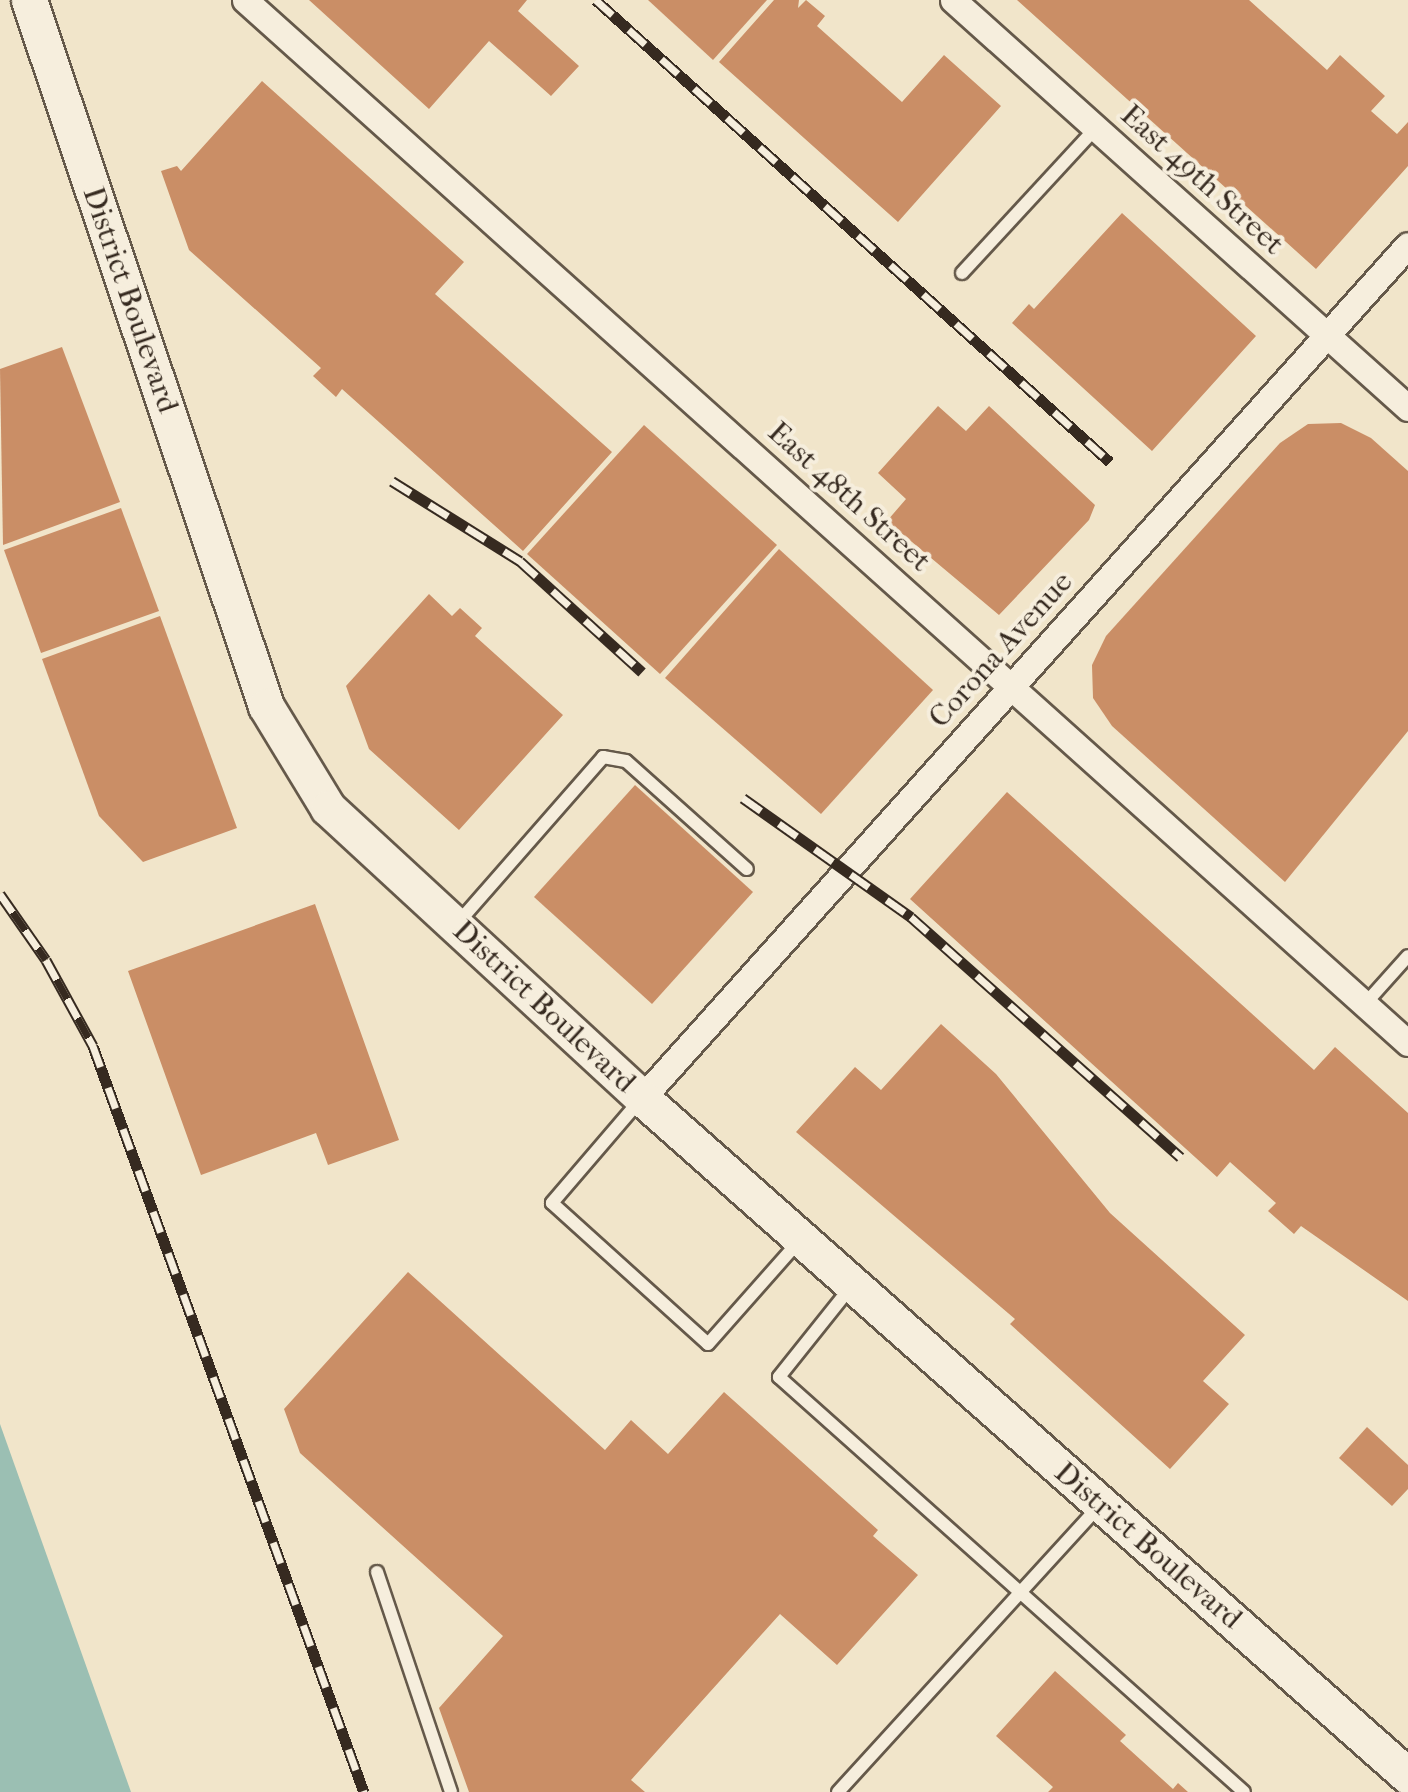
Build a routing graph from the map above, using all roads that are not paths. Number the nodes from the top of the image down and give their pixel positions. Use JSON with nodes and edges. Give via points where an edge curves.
{"nodes":[{"id":1,"x":29,"y":0,"type":"edge"},
{"id":2,"x":246,"y":0,"type":"edge"},
{"id":3,"x":953,"y":0,"type":"edge"},
{"id":4,"x":1096,"y":128,"type":"junction"},
{"id":5,"x":1408,"y":245,"type":"edge"},
{"id":6,"x":962,"y":273,"type":"dead end"},
{"id":7,"x":1327,"y":336,"type":"junction"},
{"id":8,"x":1408,"y":408,"type":"edge"},
{"id":9,"x":1011,"y":687,"type":"junction"},
{"id":10,"x":747,"y":869,"type":"dead end"},
{"id":11,"x":456,"y":926,"type":"junction"},
{"id":12,"x":1408,"y":956,"type":"edge"},
{"id":13,"x":1364,"y":1004,"type":"junction"},
{"id":14,"x":1408,"y":1044,"type":"edge"},
{"id":15,"x":642,"y":1098,"type":"junction"},
{"id":16,"x":801,"y":1238,"type":"junction"},
{"id":17,"x":853,"y":1284,"type":"junction"},
{"id":18,"x":1101,"y":1504,"type":"junction"},
{"id":19,"x":377,"y":1572,"type":"dead end"},
{"id":20,"x":1021,"y":1590,"type":"junction"},
{"id":21,"x":1408,"y":1776,"type":"edge"},
{"id":22,"x":451,"y":1792,"type":"edge"},
{"id":23,"x":838,"y":1792,"type":"edge"},
{"id":24,"x":1244,"y":1792,"type":"edge"}],
"edges":[{"from":1,"to":11,"type":"main road","name":"District Boulevard","via":[[266,706],[328,808]]},
{"from":2,"to":9,"type":"street","name":"East 48th Street"},
{"from":3,"to":4,"type":"street","name":"East 49th Street"},
{"from":4,"to":6,"type":"lane"},
{"from":4,"to":7,"type":"street","name":"East 49th Street"},
{"from":5,"to":7,"type":"street","name":"Corona Avenue"},
{"from":7,"to":8,"type":"street","name":"East 49th Street"},
{"from":7,"to":9,"type":"street","name":"Corona Avenue"},
{"from":9,"to":13,"type":"street","name":"East 48th Street"},
{"from":9,"to":15,"type":"street","name":"Corona Avenue"},
{"from":10,"to":11,"type":"lane","via":[[626,761],[604,757]]},
{"from":11,"to":15,"type":"main road","name":"District Boulevard"},
{"from":12,"to":13,"type":"lane"},
{"from":13,"to":14,"type":"street","name":"East 48th Street"},
{"from":15,"to":16,"type":"main road","name":"District Boulevard"},
{"from":15,"to":16,"type":"lane","via":[[552,1202],[708,1344]]},
{"from":16,"to":17,"type":"main road","name":"District Boulevard"},
{"from":17,"to":18,"type":"main road","name":"District Boulevard"},
{"from":17,"to":20,"type":"lane","via":[[779,1378]]},
{"from":18,"to":20,"type":"lane"},
{"from":18,"to":21,"type":"main road","name":"District Boulevard"},
{"from":19,"to":22,"type":"lane"},
{"from":20,"to":23,"type":"lane"},
{"from":20,"to":24,"type":"lane"}]}
